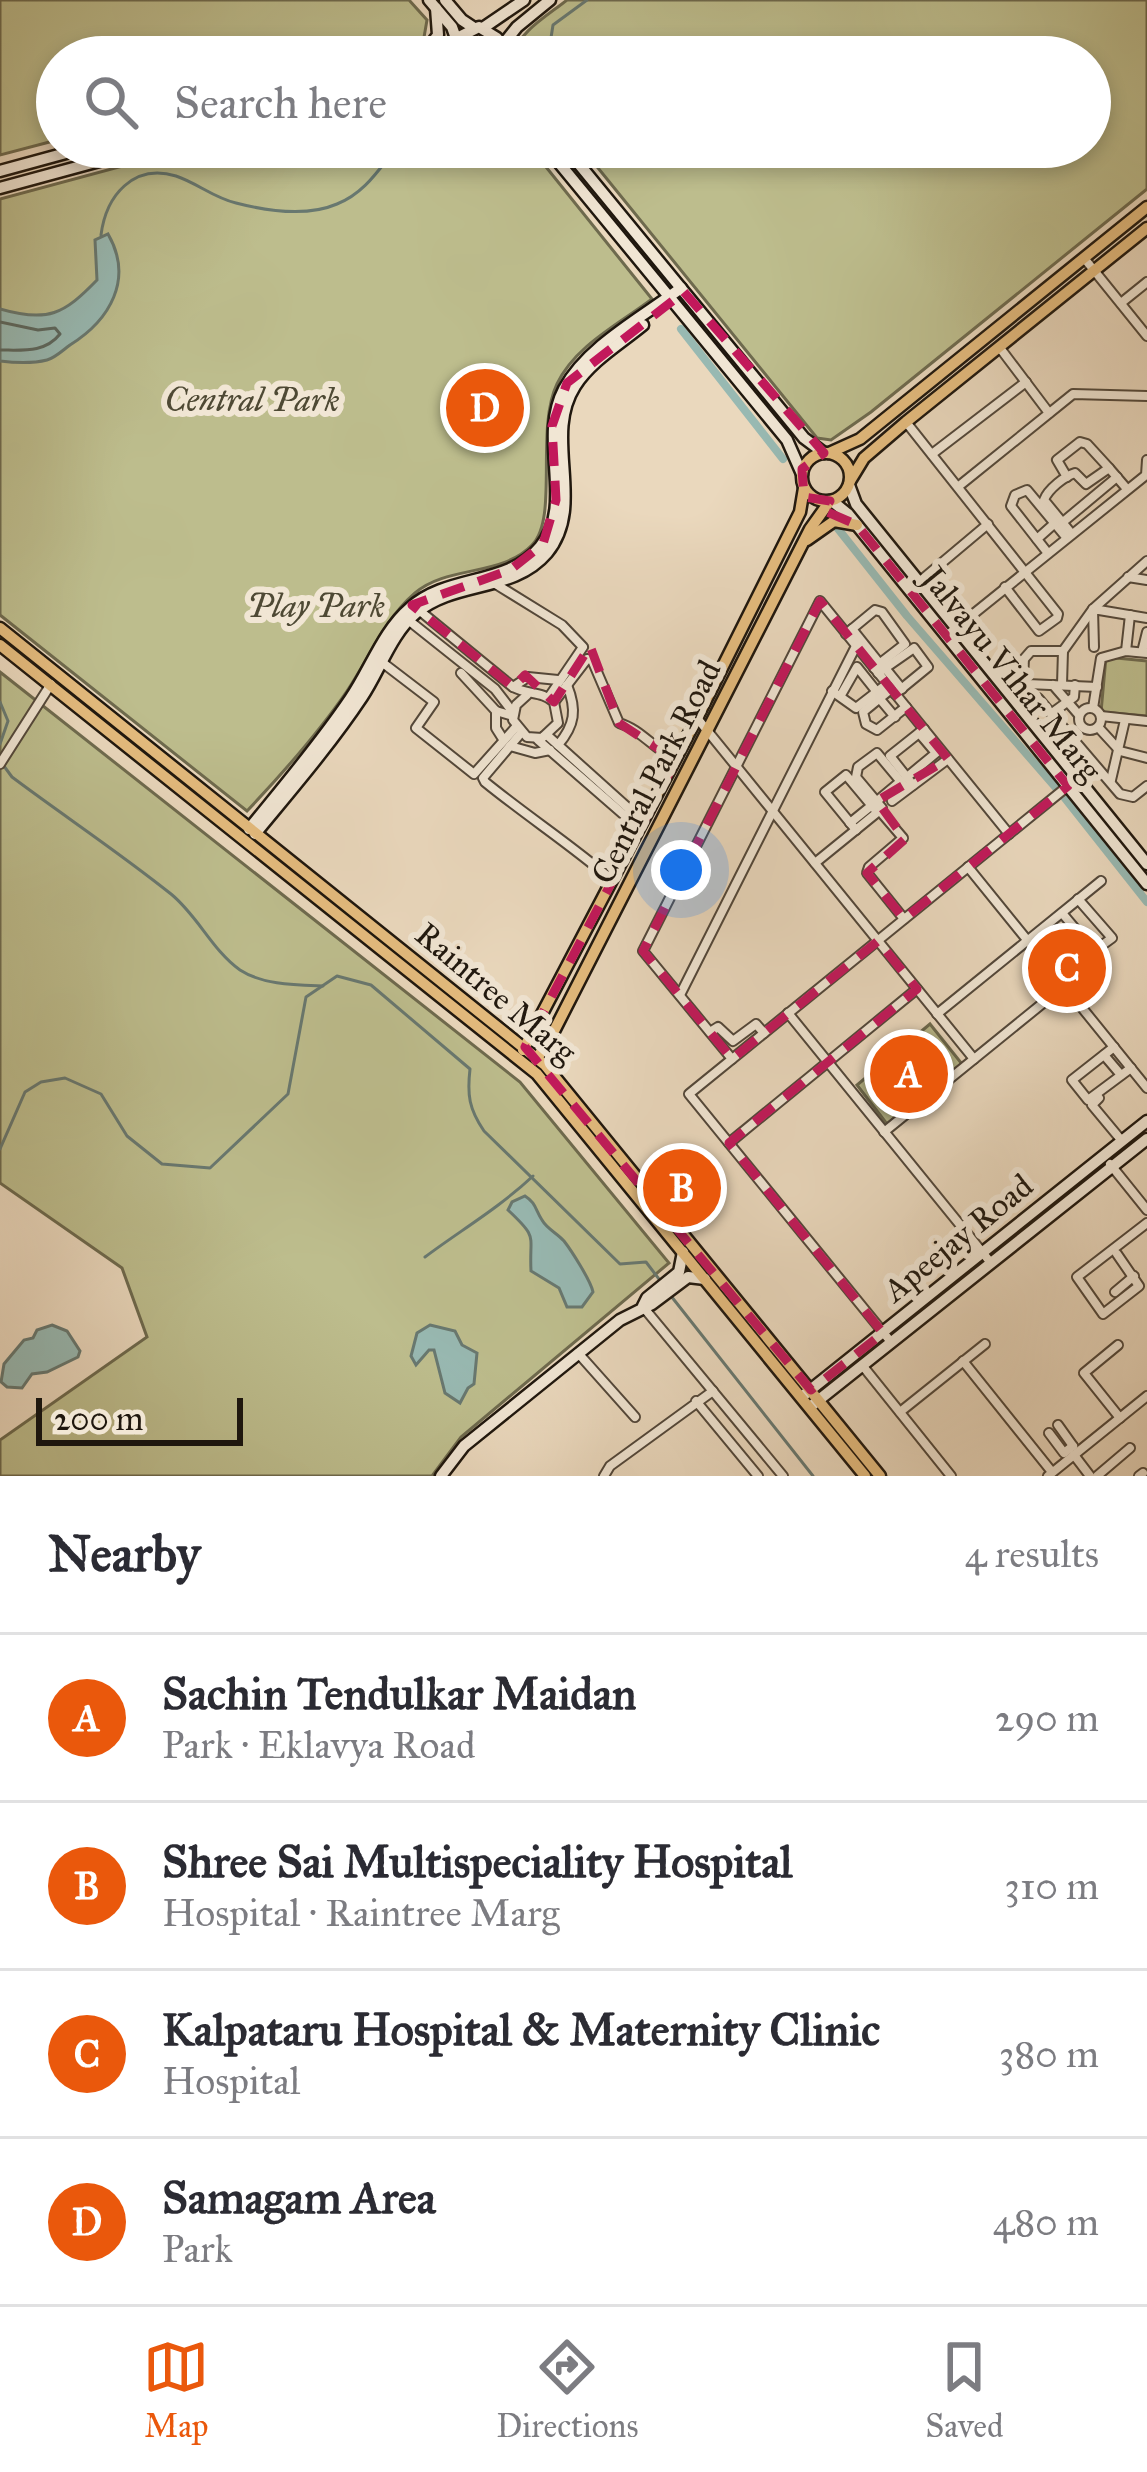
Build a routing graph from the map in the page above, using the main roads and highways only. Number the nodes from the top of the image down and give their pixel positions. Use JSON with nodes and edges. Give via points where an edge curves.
{"nodes":[{"id":1,"x":524,"y":0,"type":"edge"},
{"id":2,"x":550,"y":0,"type":"edge"},
{"id":3,"x":437,"y":3,"type":"edge"},
{"id":4,"x":479,"y":28,"type":"junction"},
{"id":5,"x":437,"y":36,"type":"edge"},
{"id":6,"x":454,"y":36,"type":"edge"},
{"id":7,"x":470,"y":36,"type":"edge"},
{"id":8,"x":495,"y":36,"type":"edge"},
{"id":9,"x":511,"y":36,"type":"edge"},
{"id":10,"x":36,"y":161,"type":"edge"},
{"id":11,"x":74,"y":168,"type":"edge"},
{"id":12,"x":563,"y":168,"type":"edge"},
{"id":13,"x":582,"y":168,"type":"edge"},
{"id":14,"x":0,"y":171,"type":"edge"},
{"id":15,"x":0,"y":188,"type":"edge"},
{"id":16,"x":1147,"y":207,"type":"edge"},
{"id":17,"x":1147,"y":229,"type":"edge"},
{"id":18,"x":682,"y":290,"type":"junction"},
{"id":19,"x":671,"y":299,"type":"junction"},
{"id":20,"x":827,"y":453,"type":"junction"},
{"id":21,"x":802,"y":474,"type":"junction"},
{"id":22,"x":849,"y":483,"type":"junction"},
{"id":23,"x":804,"y":488,"type":"junction"},
{"id":24,"x":831,"y":501,"type":"junction"},
{"id":25,"x":857,"y":525,"type":"junction"},
{"id":26,"x":801,"y":547,"type":"junction"},
{"id":27,"x":416,"y":608,"type":"junction"},
{"id":28,"x":405,"y":618,"type":"junction"},
{"id":29,"x":0,"y":628,"type":"edge"},
{"id":30,"x":951,"y":632,"type":"junction"},
{"id":31,"x":0,"y":645,"type":"edge"},
{"id":32,"x":55,"y":680,"type":"junction"},
{"id":33,"x":1066,"y":787,"type":"junction"},
{"id":34,"x":252,"y":832,"type":"junction"},
{"id":35,"x":1147,"y":865,"type":"edge"},
{"id":36,"x":1147,"y":884,"type":"edge"},
{"id":37,"x":521,"y":1052,"type":"junction"},
{"id":38,"x":534,"y":1062,"type":"junction"},
{"id":39,"x":1147,"y":1120,"type":"edge"},
{"id":40,"x":1147,"y":1138,"type":"edge"},
{"id":41,"x":1107,"y":1161,"type":"junction"},
{"id":42,"x":683,"y":1252,"type":"junction"},
{"id":43,"x":705,"y":1279,"type":"junction"},
{"id":44,"x":672,"y":1283,"type":"junction"},
{"id":45,"x":886,"y":1338,"type":"junction"},
{"id":46,"x":811,"y":1398,"type":"junction"},
{"id":47,"x":441,"y":1476,"type":"edge"},
{"id":48,"x":865,"y":1476,"type":"edge"},
{"id":49,"x":880,"y":1476,"type":"edge"}],
"edges":[{"from":1,"to":4,"type":"main road"},
{"from":2,"to":9,"type":"main road"},
{"from":3,"to":4,"type":"main road"},
{"from":3,"to":5,"type":"main road"},
{"from":3,"to":6,"type":"main road"},
{"from":4,"to":7,"type":"main road"},
{"from":4,"to":8,"type":"main road"},
{"from":10,"to":14,"type":"main road"},
{"from":11,"to":15,"type":"main road"},
{"from":12,"to":19,"type":"main road"},
{"from":13,"to":18,"type":"main road"},
{"from":16,"to":20,"type":"main road","via":[[860,439]]},
{"from":17,"to":22,"type":"main road","via":[[864,458]]},
{"from":18,"to":19,"type":"main road"},
{"from":18,"to":20,"type":"main road","via":[[804,438]]},
{"from":19,"to":21,"type":"main road","via":[[788,440]]},
{"from":19,"to":27,"type":"main road","via":[[585,361],[561,393],[551,434],[555,508],[543,544],[517,567],[445,587]]},
{"from":19,"to":27,"type":"main road","via":[[574,388],[560,427],[565,500],[555,540],[529,568]]},
{"from":20,"to":21,"type":"main road","via":[[808,461]]},
{"from":20,"to":22,"type":"main road","via":[[845,462]]},
{"from":21,"to":23,"type":"main road"},
{"from":22,"to":24,"type":"main road"},
{"from":22,"to":30,"type":"main road","name":"Jalvayu Vihar Marg"},
{"from":23,"to":24,"type":"main road"},
{"from":23,"to":37,"type":"main road","name":"Central Park Road","via":[[800,512],[676,760]]},
{"from":24,"to":25,"type":"main road","name":"Jalvayu Vihar Marg"},
{"from":24,"to":26,"type":"main road","name":"Central Park Road"},
{"from":25,"to":26,"type":"main road","via":[[834,521]]},
{"from":25,"to":30,"type":"main road","name":"Jalvayu Vihar Marg"},
{"from":26,"to":38,"type":"main road","name":"Central Park Road"},
{"from":27,"to":28,"type":"main road"},
{"from":28,"to":34,"type":"main road"},
{"from":28,"to":34,"type":"main road","via":[[346,721]]},
{"from":29,"to":32,"type":"main road","name":"Raintree Marg"},
{"from":30,"to":33,"type":"main road","name":"Jalvayu Vihar Marg"},
{"from":30,"to":33,"type":"main road","name":"Jalvayu Vihar Marg","via":[[1054,751]]},
{"from":31,"to":32,"type":"main road","name":"Raintree Marg"},
{"from":32,"to":34,"type":"main road","name":"Raintree Marg"},
{"from":32,"to":37,"type":"main road","name":"Raintree Marg"},
{"from":33,"to":35,"type":"main road","name":"Jalvayu Vihar Marg"},
{"from":33,"to":36,"type":"main road","name":"Jalvayu Vihar Marg"},
{"from":34,"to":37,"type":"main road","name":"Raintree Marg"},
{"from":37,"to":38,"type":"main road","name":"Raintree Marg"},
{"from":38,"to":42,"type":"main road","name":"Raintree Marg"},
{"from":38,"to":46,"type":"main road","name":"Raintree Marg"},
{"from":39,"to":41,"type":"main road","name":"Apeejay Road"},
{"from":40,"to":41,"type":"main road","name":"Apeejay Road"},
{"from":41,"to":45,"type":"main road","name":"Apeejay Road"},
{"from":42,"to":43,"type":"main road","name":"Raintree Marg"},
{"from":42,"to":44,"type":"main road"},
{"from":43,"to":44,"type":"main road"},
{"from":43,"to":46,"type":"main road","name":"Raintree Marg"},
{"from":44,"to":47,"type":"main road","via":[[464,1446]]},
{"from":45,"to":46,"type":"main road","name":"Apeejay Road"},
{"from":45,"to":46,"type":"main road","name":"Apeejay Road","via":[[862,1365]]},
{"from":46,"to":48,"type":"main road","name":"Raintree Marg"},
{"from":46,"to":49,"type":"main road","name":"Raintree Marg"}]}
